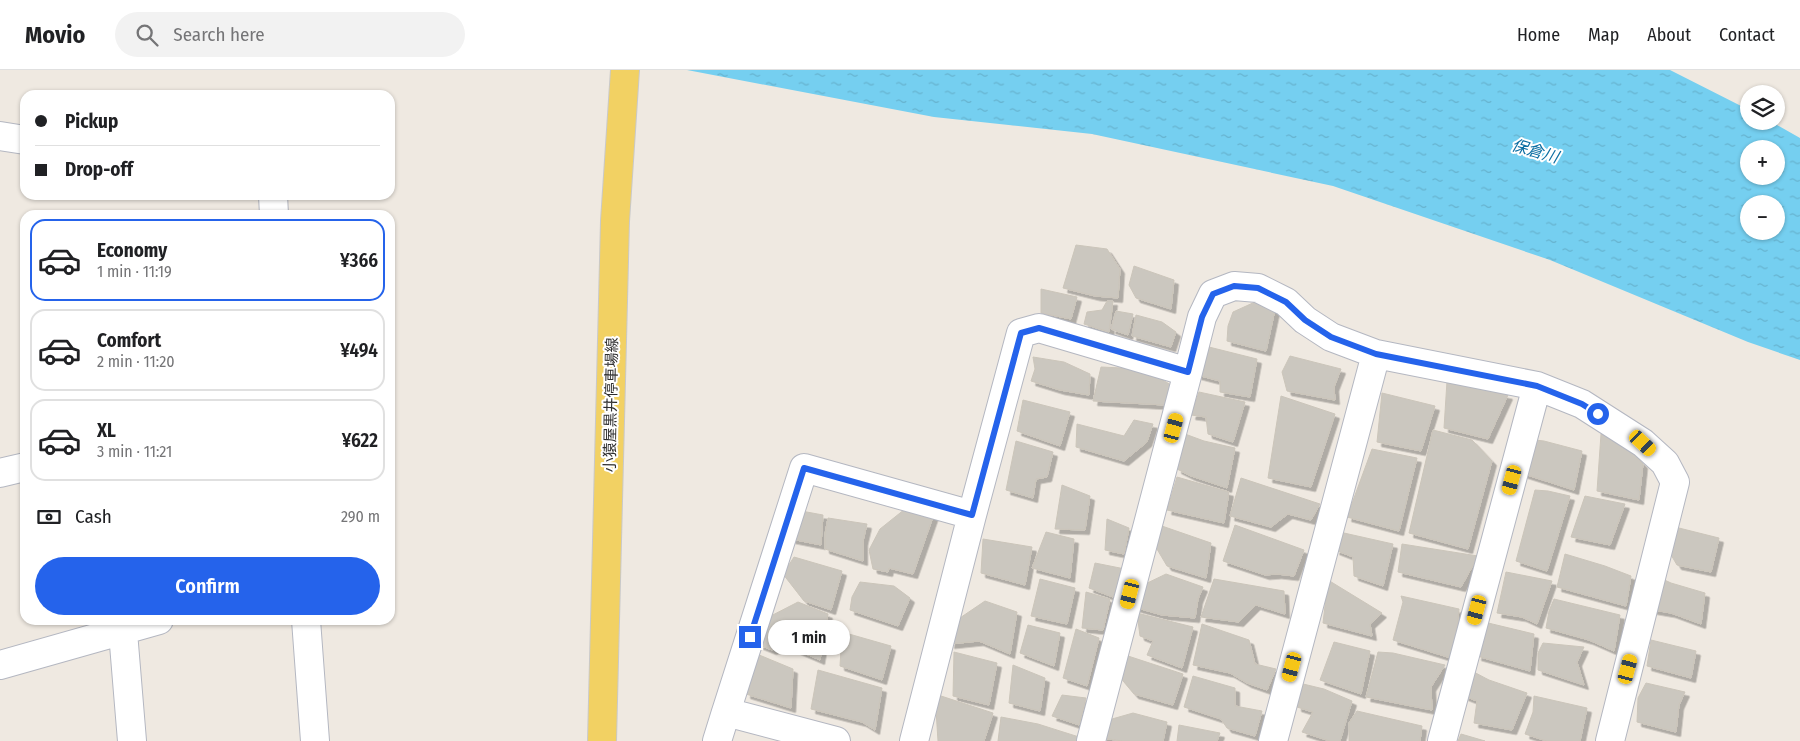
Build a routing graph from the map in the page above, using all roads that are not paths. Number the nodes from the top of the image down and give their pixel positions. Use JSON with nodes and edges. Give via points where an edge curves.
{"nodes":[{"id":1,"x":625,"y":70,"type":"edge"},
{"id":2,"x":0,"y":136,"type":"edge"},
{"id":3,"x":20,"y":139,"type":"edge"},
{"id":4,"x":1376,"y":354,"type":"junction"},
{"id":5,"x":1188,"y":372,"type":"junction"},
{"id":6,"x":1537,"y":386,"type":"junction"},
{"id":7,"x":20,"y":469,"type":"edge"},
{"id":8,"x":0,"y":473,"type":"edge"},
{"id":9,"x":972,"y":515,"type":"junction"},
{"id":10,"x":123,"y":625,"type":"edge"},
{"id":11,"x":306,"y":625,"type":"edge"},
{"id":12,"x":0,"y":665,"type":"edge"},
{"id":13,"x":726,"y":712,"type":"junction"},
{"id":14,"x":132,"y":741,"type":"edge"},
{"id":15,"x":315,"y":741,"type":"edge"},
{"id":16,"x":602,"y":741,"type":"edge"},
{"id":17,"x":717,"y":741,"type":"edge"},
{"id":18,"x":836,"y":741,"type":"edge"},
{"id":19,"x":914,"y":741,"type":"edge"},
{"id":20,"x":1091,"y":741,"type":"edge"},
{"id":21,"x":1273,"y":741,"type":"edge"},
{"id":22,"x":1442,"y":741,"type":"edge"},
{"id":23,"x":1610,"y":741,"type":"edge"}],
"edges":[{"from":1,"to":16,"type":"main road","name":"小猿屋黒井停車場線","via":[[615,220]]},
{"from":2,"to":3,"type":"street"},
{"from":4,"to":5,"type":"street","via":[[1331,337],[1305,320],[1286,302],[1258,288],[1234,286],[1213,294],[1202,317]]},
{"from":4,"to":6,"type":"street"},
{"from":4,"to":21,"type":"street"},
{"from":5,"to":9,"type":"street","via":[[1039,328],[1021,333]]},
{"from":5,"to":20,"type":"street"},
{"from":6,"to":22,"type":"street"},
{"from":6,"to":23,"type":"street","via":[[1582,404],[1643,443],[1665,463],[1675,482]]},
{"from":7,"to":8,"type":"street"},
{"from":9,"to":13,"type":"street","via":[[804,468]]},
{"from":9,"to":19,"type":"street"},
{"from":10,"to":12,"type":"street"},
{"from":10,"to":14,"type":"street"},
{"from":11,"to":15,"type":"street"},
{"from":13,"to":17,"type":"street"},
{"from":13,"to":18,"type":"street"}]}
